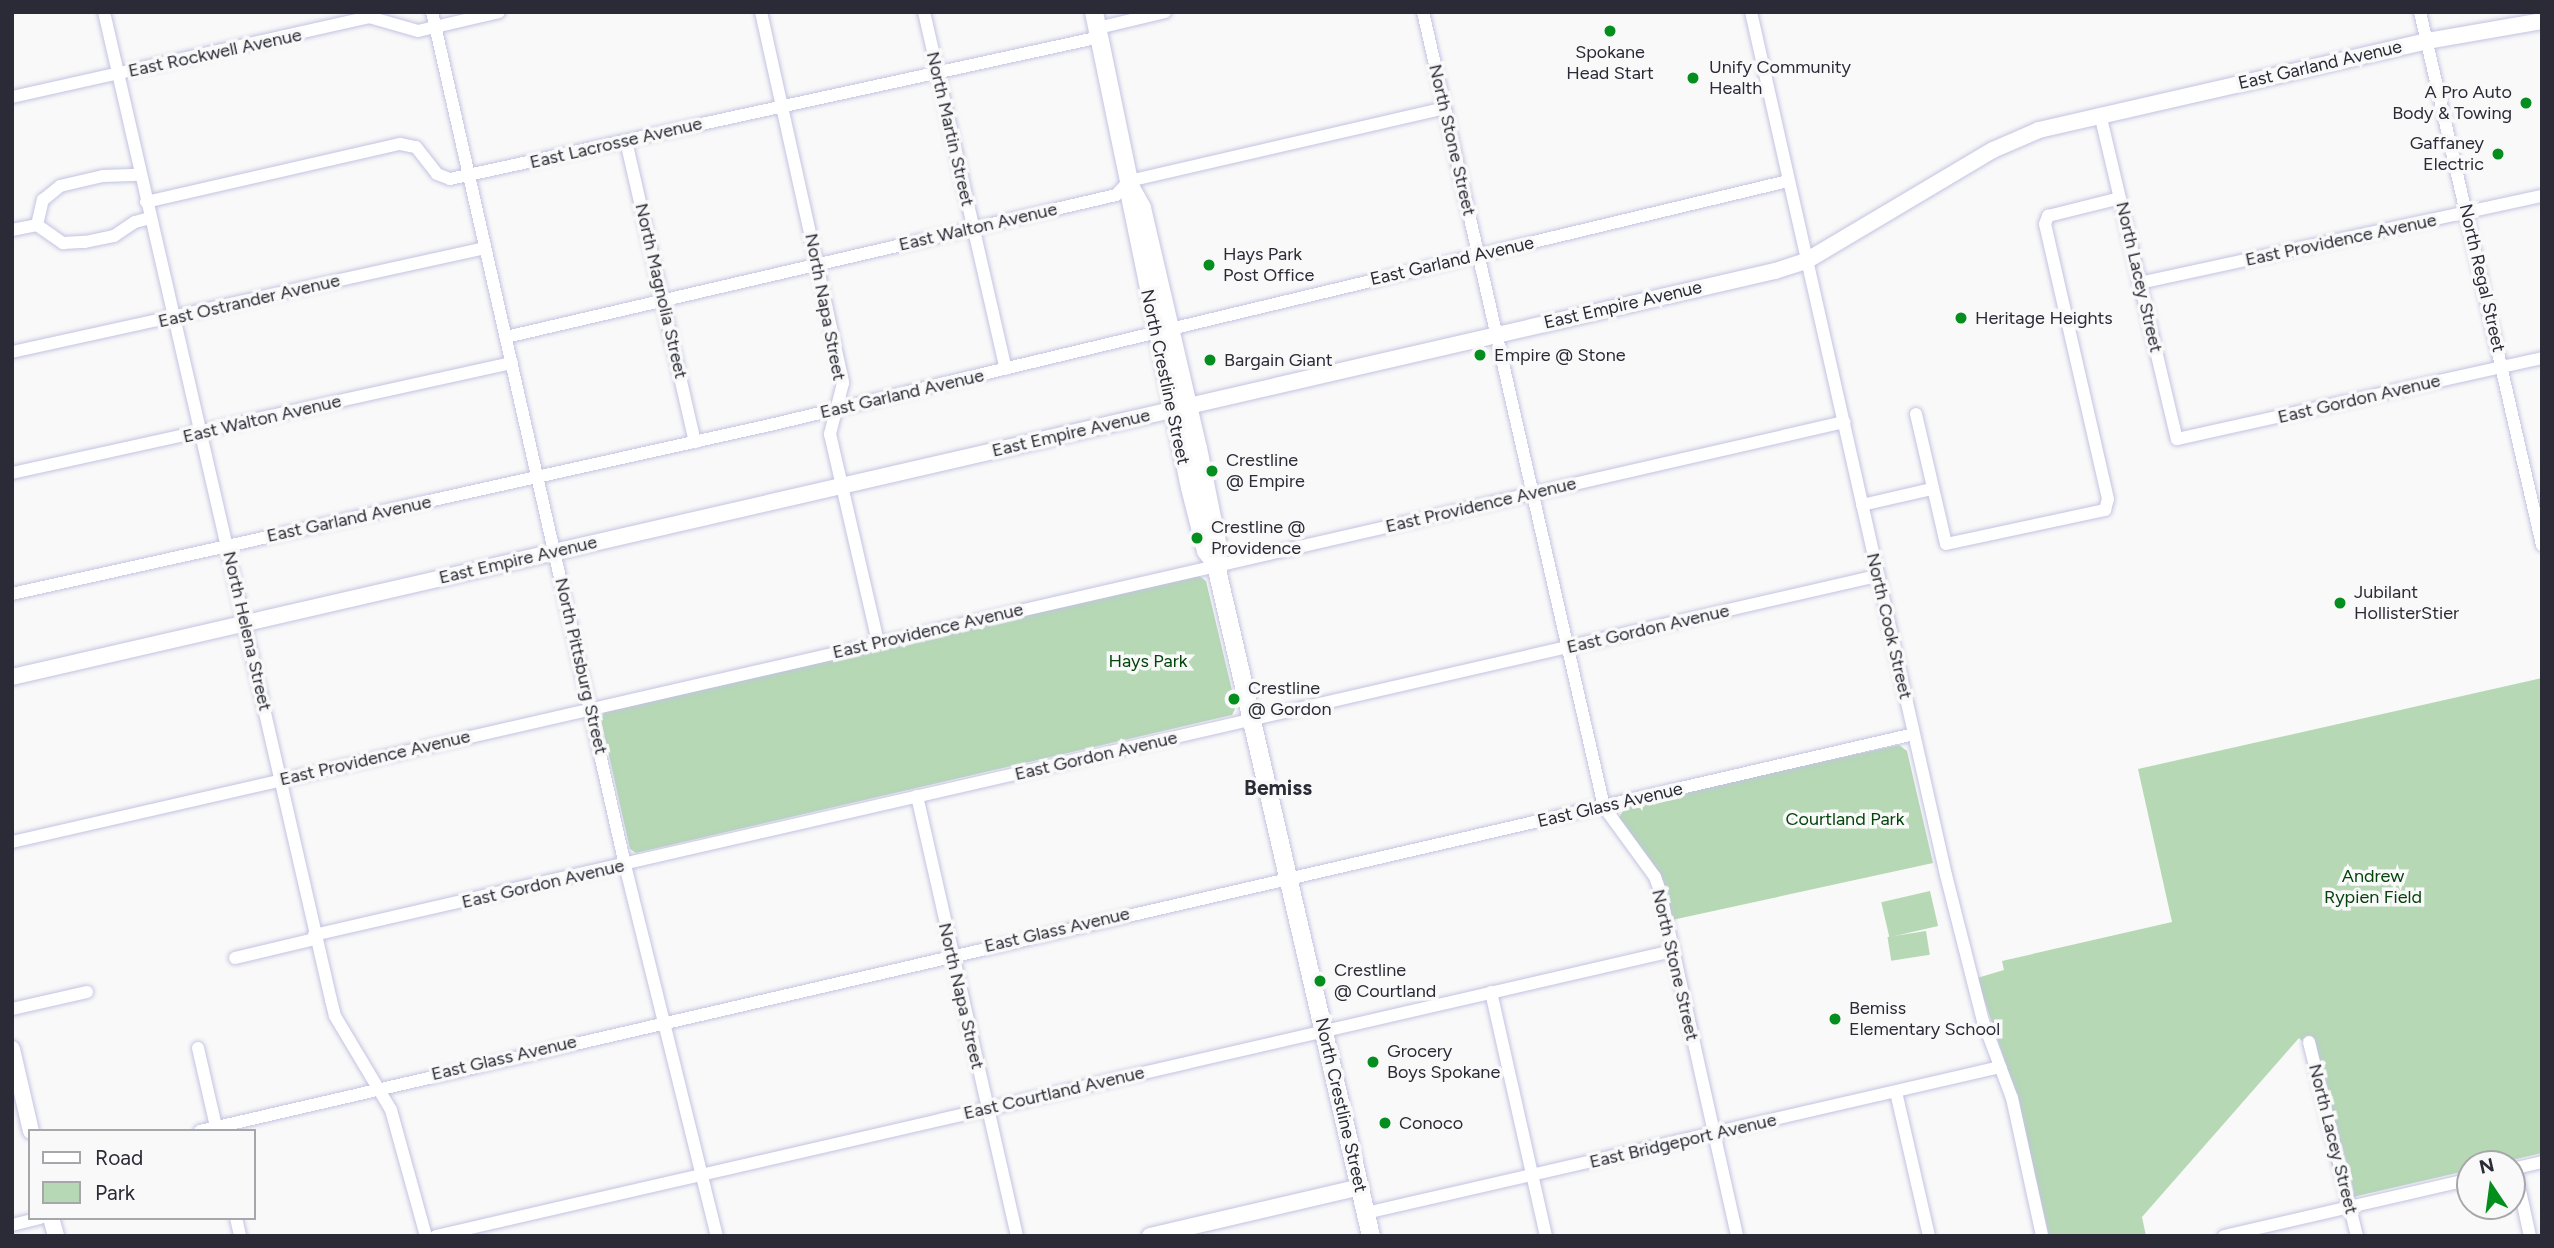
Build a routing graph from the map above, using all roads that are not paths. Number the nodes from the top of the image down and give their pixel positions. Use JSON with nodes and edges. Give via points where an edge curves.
{"nodes":[{"id":1,"x":104,"y":12,"type":"edge"},
{"id":2,"x":432,"y":12,"type":"edge"},
{"id":3,"x":499,"y":12,"type":"edge"},
{"id":4,"x":761,"y":12,"type":"edge"},
{"id":5,"x":925,"y":12,"type":"edge"},
{"id":6,"x":1165,"y":12,"type":"edge"},
{"id":7,"x":1423,"y":12,"type":"edge"},
{"id":8,"x":1751,"y":12,"type":"edge"},
{"id":9,"x":2420,"y":12,"type":"edge"},
{"id":10,"x":2542,"y":21,"type":"edge"},
{"id":11,"x":1097,"y":26,"type":"edge"},
{"id":12,"x":436,"y":27,"type":"junction"},
{"id":13,"x":2427,"y":41,"type":"junction"},
{"id":14,"x":117,"y":74,"type":"junction"},
{"id":15,"x":938,"y":74,"type":"junction"},
{"id":16,"x":12,"y":97,"type":"edge"},
{"id":17,"x":782,"y":107,"type":"junction"},
{"id":18,"x":1445,"y":108,"type":"junction"},
{"id":19,"x":2100,"y":114,"type":"junction"},
{"id":20,"x":626,"y":141,"type":"junction"},
{"id":21,"x":139,"y":175,"type":"junction"},
{"id":22,"x":469,"y":176,"type":"junction"},
{"id":23,"x":1788,"y":181,"type":"junction"},
{"id":24,"x":1130,"y":184,"type":"junction"},
{"id":25,"x":2542,"y":196,"type":"edge"},
{"id":26,"x":2120,"y":198,"type":"junction"},
{"id":27,"x":146,"y":201,"type":"junction"},
{"id":28,"x":2468,"y":212,"type":"junction"},
{"id":29,"x":150,"y":218,"type":"junction"},
{"id":30,"x":37,"y":225,"type":"junction"},
{"id":31,"x":972,"y":228,"type":"junction"},
{"id":32,"x":12,"y":230,"type":"edge"},
{"id":33,"x":485,"y":248,"type":"junction"},
{"id":34,"x":1479,"y":255,"type":"junction"},
{"id":35,"x":1806,"y":261,"type":"junction"},
{"id":36,"x":818,"y":265,"type":"junction"},
{"id":37,"x":2140,"y":283,"type":"junction"},
{"id":38,"x":664,"y":301,"type":"junction"},
{"id":39,"x":174,"y":317,"type":"junction"},
{"id":40,"x":1162,"y":331,"type":"junction"},
{"id":41,"x":1495,"y":335,"type":"junction"},
{"id":42,"x":506,"y":337,"type":"junction"},
{"id":43,"x":12,"y":352,"type":"edge"},
{"id":44,"x":2542,"y":358,"type":"edge"},
{"id":45,"x":512,"y":363,"type":"junction"},
{"id":46,"x":2502,"y":367,"type":"junction"},
{"id":47,"x":1006,"y":369,"type":"junction"},
{"id":48,"x":1180,"y":407,"type":"junction"},
{"id":49,"x":838,"y":409,"type":"junction"},
{"id":50,"x":1916,"y":414,"type":"dead end"},
{"id":51,"x":1844,"y":422,"type":"junction"},
{"id":52,"x":202,"y":433,"type":"junction"},
{"id":53,"x":2177,"y":439,"type":"joint"},
{"id":54,"x":695,"y":442,"type":"junction"},
{"id":55,"x":12,"y":473,"type":"edge"},
{"id":56,"x":537,"y":477,"type":"junction"},
{"id":57,"x":842,"y":485,"type":"junction"},
{"id":58,"x":1932,"y":489,"type":"junction"},
{"id":59,"x":1533,"y":493,"type":"junction"},
{"id":60,"x":1862,"y":505,"type":"junction"},
{"id":61,"x":2542,"y":545,"type":"edge"},
{"id":62,"x":227,"y":546,"type":"junction"},
{"id":63,"x":555,"y":552,"type":"junction"},
{"id":64,"x":1216,"y":564,"type":"junction"},
{"id":65,"x":1877,"y":576,"type":"junction"},
{"id":66,"x":12,"y":594,"type":"edge"},
{"id":67,"x":245,"y":623,"type":"junction"},
{"id":68,"x":878,"y":642,"type":"junction"},
{"id":69,"x":1568,"y":648,"type":"junction"},
{"id":70,"x":12,"y":677,"type":"edge"},
{"id":71,"x":590,"y":708,"type":"junction"},
{"id":72,"x":1251,"y":721,"type":"junction"},
{"id":73,"x":1914,"y":734,"type":"junction"},
{"id":74,"x":281,"y":780,"type":"junction"},
{"id":75,"x":917,"y":796,"type":"junction"},
{"id":76,"x":1604,"y":807,"type":"junction"},
{"id":77,"x":12,"y":842,"type":"edge"},
{"id":78,"x":625,"y":865,"type":"junction"},
{"id":79,"x":1288,"y":877,"type":"junction"},
{"id":80,"x":315,"y":937,"type":"junction"},
{"id":81,"x":1672,"y":951,"type":"junction"},
{"id":82,"x":951,"y":954,"type":"junction"},
{"id":83,"x":235,"y":958,"type":"dead end"},
{"id":84,"x":87,"y":992,"type":"dead end"},
{"id":85,"x":1490,"y":992,"type":"junction"},
{"id":86,"x":12,"y":1009,"type":"edge"},
{"id":87,"x":662,"y":1021,"type":"junction"},
{"id":88,"x":1324,"y":1031,"type":"junction"},
{"id":89,"x":2309,"y":1042,"type":"dead end"},
{"id":90,"x":198,"y":1048,"type":"dead end"},
{"id":91,"x":12,"y":1049,"type":"edge"},
{"id":92,"x":2000,"y":1068,"type":"junction"},
{"id":93,"x":17,"y":1086,"type":"edge"},
{"id":94,"x":380,"y":1087,"type":"junction"},
{"id":95,"x":1896,"y":1092,"type":"junction"},
{"id":96,"x":986,"y":1109,"type":"junction"},
{"id":97,"x":30,"y":1129,"type":"edge"},
{"id":98,"x":216,"y":1129,"type":"edge"},
{"id":99,"x":1714,"y":1133,"type":"junction"},
{"id":100,"x":700,"y":1175,"type":"junction"},
{"id":101,"x":1532,"y":1175,"type":"junction"},
{"id":102,"x":2456,"y":1182,"type":"edge"},
{"id":103,"x":1360,"y":1187,"type":"junction"},
{"id":104,"x":2350,"y":1206,"type":"junction"},
{"id":105,"x":1366,"y":1213,"type":"junction"},
{"id":106,"x":32,"y":1220,"type":"edge"},
{"id":107,"x":12,"y":1225,"type":"edge"},
{"id":108,"x":426,"y":1236,"type":"edge"},
{"id":109,"x":436,"y":1236,"type":"edge"},
{"id":110,"x":717,"y":1236,"type":"edge"},
{"id":111,"x":1017,"y":1236,"type":"edge"},
{"id":112,"x":1150,"y":1236,"type":"edge"},
{"id":113,"x":1371,"y":1236,"type":"edge"},
{"id":114,"x":1546,"y":1236,"type":"edge"},
{"id":115,"x":1737,"y":1236,"type":"edge"},
{"id":116,"x":1929,"y":1236,"type":"edge"},
{"id":117,"x":2042,"y":1236,"type":"edge"},
{"id":118,"x":2224,"y":1236,"type":"edge"},
{"id":119,"x":2357,"y":1236,"type":"edge"}],
"edges":[{"from":1,"to":14,"type":"street","name":"North Helena Street"},
{"from":2,"to":12,"type":"street","name":"North Pittsburg Street"},
{"from":3,"to":12,"type":"street","name":"East Rockwell Avenue"},
{"from":4,"to":17,"type":"street","name":"North Napa Street"},
{"from":5,"to":15,"type":"street","name":"North Martin Street"},
{"from":6,"to":11,"type":"street","name":"East Lacrosse Avenue"},
{"from":7,"to":18,"type":"street","name":"North Stone Street"},
{"from":8,"to":23,"type":"street","name":"North Cook Street"},
{"from":9,"to":13,"type":"street","name":"North Regal Street"},
{"from":10,"to":13,"type":"street","name":"East Garland Avenue"},
{"from":11,"to":15,"type":"street","name":"East Lacrosse Avenue"},
{"from":11,"to":24,"type":"main road","name":"North Crestline Street"},
{"from":12,"to":14,"type":"street","name":"East Rockwell Avenue","via":[[418,31],[369,17]]},
{"from":12,"to":22,"type":"street","name":"North Pittsburg Street"},
{"from":13,"to":19,"type":"street","name":"East Garland Avenue"},
{"from":13,"to":28,"type":"street","name":"North Regal Street"},
{"from":14,"to":16,"type":"street","name":"East Rockwell Avenue"},
{"from":14,"to":21,"type":"street","name":"North Helena Street"},
{"from":15,"to":17,"type":"street","name":"East Lacrosse Avenue"},
{"from":15,"to":31,"type":"street","name":"North Martin Street"},
{"from":17,"to":20,"type":"street","name":"East Lacrosse Avenue"},
{"from":17,"to":36,"type":"street","name":"North Napa Street"},
{"from":18,"to":24,"type":"street","name":"East Walton Avenue"},
{"from":18,"to":34,"type":"street","name":"North Stone Street"},
{"from":19,"to":26,"type":"street","name":"North Lacey Street"},
{"from":19,"to":35,"type":"street","name":"East Empire Avenue","via":[[2004,144]]},
{"from":20,"to":22,"type":"street","name":"East Lacrosse Avenue"},
{"from":20,"to":38,"type":"street","name":"North Magnolia Street"},
{"from":21,"to":27,"type":"street","name":"North Helena Street"},
{"from":21,"to":30,"type":"street","via":[[103,176],[60,186],[43,200]]},
{"from":22,"to":27,"type":"street","name":"East Lacrosse Avenue","via":[[450,179],[437,174],[416,146],[400,144]]},
{"from":22,"to":33,"type":"street","name":"North Pittsburg Street"},
{"from":23,"to":34,"type":"street","name":"East Garland Avenue"},
{"from":23,"to":35,"type":"street","name":"North Cook Street"},
{"from":24,"to":31,"type":"street","name":"East Walton Avenue","via":[[1116,195]]},
{"from":24,"to":40,"type":"main road","name":"North Crestline Street","via":[[1142,208]]},
{"from":25,"to":28,"type":"street","name":"East Providence Avenue"},
{"from":26,"to":37,"type":"street","name":"North Lacey Street"},
{"from":26,"to":58,"type":"street","via":[[2048,216],[2045,224],[2108,499],[2105,510],[1952,546],[1942,536]]},
{"from":27,"to":29,"type":"street","name":"North Helena Street"},
{"from":28,"to":37,"type":"street","name":"East Providence Avenue"},
{"from":28,"to":46,"type":"street","name":"North Regal Street"},
{"from":29,"to":30,"type":"street","via":[[114,236],[85,242],[63,243]]},
{"from":29,"to":39,"type":"street","name":"North Helena Street"},
{"from":30,"to":32,"type":"street"},
{"from":31,"to":36,"type":"street","name":"East Walton Avenue"},
{"from":31,"to":47,"type":"street","name":"North Martin Street"},
{"from":33,"to":39,"type":"street","name":"East Ostrander Avenue"},
{"from":33,"to":42,"type":"street","name":"North Pittsburg Street"},
{"from":34,"to":40,"type":"street","name":"East Garland Avenue"},
{"from":34,"to":41,"type":"street","name":"North Stone Street"},
{"from":35,"to":41,"type":"street","name":"East Empire Avenue"},
{"from":35,"to":51,"type":"street","name":"North Cook Street"},
{"from":36,"to":38,"type":"street","name":"East Walton Avenue"},
{"from":36,"to":49,"type":"street","name":"North Napa Street","via":[[843,383]]},
{"from":37,"to":53,"type":"street","name":"North Lacey Street"},
{"from":38,"to":42,"type":"street","name":"East Walton Avenue"},
{"from":38,"to":54,"type":"street","name":"North Magnolia Street"},
{"from":39,"to":43,"type":"street","name":"East Ostrander Avenue"},
{"from":39,"to":52,"type":"street","name":"North Helena Street"},
{"from":40,"to":47,"type":"street","name":"East Garland Avenue"},
{"from":40,"to":48,"type":"main road","name":"North Crestline Street"},
{"from":41,"to":48,"type":"street","name":"East Empire Avenue"},
{"from":41,"to":59,"type":"street","name":"North Stone Street"},
{"from":42,"to":45,"type":"street","name":"North Pittsburg Street"},
{"from":44,"to":46,"type":"street","name":"East Gordon Avenue"},
{"from":45,"to":52,"type":"street","name":"East Walton Avenue"},
{"from":45,"to":56,"type":"street","name":"North Pittsburg Street"},
{"from":46,"to":53,"type":"street","name":"East Gordon Avenue"},
{"from":46,"to":61,"type":"street","name":"North Regal Street"},
{"from":47,"to":49,"type":"street","name":"East Garland Avenue"},
{"from":48,"to":57,"type":"street","name":"East Empire Avenue"},
{"from":48,"to":64,"type":"main road","name":"North Crestline Street","via":[[1218,547]]},
{"from":49,"to":54,"type":"street","name":"East Garland Avenue"},
{"from":49,"to":57,"type":"street","name":"North Napa Street","via":[[830,433]]},
{"from":50,"to":58,"type":"street"},
{"from":51,"to":59,"type":"street","name":"East Providence Avenue"},
{"from":51,"to":60,"type":"street","name":"North Cook Street"},
{"from":52,"to":55,"type":"street","name":"East Walton Avenue"},
{"from":52,"to":62,"type":"street","name":"North Helena Street"},
{"from":54,"to":56,"type":"street","name":"East Garland Avenue"},
{"from":56,"to":62,"type":"street","name":"East Garland Avenue"},
{"from":56,"to":63,"type":"street","name":"North Pittsburg Street"},
{"from":57,"to":63,"type":"street","name":"East Empire Avenue"},
{"from":57,"to":68,"type":"street","name":"North Napa Street"},
{"from":58,"to":60,"type":"street"},
{"from":59,"to":64,"type":"street","name":"East Providence Avenue"},
{"from":59,"to":69,"type":"street","name":"North Stone Street"},
{"from":60,"to":65,"type":"street","name":"North Cook Street"},
{"from":62,"to":66,"type":"street","name":"East Garland Avenue"},
{"from":62,"to":67,"type":"street","name":"North Helena Street"},
{"from":63,"to":67,"type":"street","name":"East Empire Avenue"},
{"from":63,"to":71,"type":"street","name":"North Pittsburg Street"},
{"from":64,"to":68,"type":"street","name":"East Providence Avenue"},
{"from":64,"to":72,"type":"main road","name":"North Crestline Street"},
{"from":65,"to":69,"type":"street","name":"East Gordon Avenue"},
{"from":65,"to":73,"type":"street","name":"North Cook Street"},
{"from":67,"to":70,"type":"street","name":"East Empire Avenue"},
{"from":67,"to":74,"type":"street","name":"North Helena Street"},
{"from":68,"to":71,"type":"street","name":"East Providence Avenue"},
{"from":69,"to":72,"type":"street","name":"East Gordon Avenue"},
{"from":69,"to":76,"type":"street","name":"North Stone Street"},
{"from":71,"to":74,"type":"street","name":"East Providence Avenue"},
{"from":71,"to":78,"type":"street","name":"North Pittsburg Street"},
{"from":72,"to":75,"type":"street","name":"East Gordon Avenue"},
{"from":72,"to":79,"type":"main road","name":"North Crestline Street"},
{"from":73,"to":76,"type":"street","name":"East Glass Avenue"},
{"from":73,"to":92,"type":"street","name":"North Cook Street","via":[[1968,968]]},
{"from":74,"to":77,"type":"street","name":"East Providence Avenue"},
{"from":74,"to":80,"type":"street","name":"North Helena Street"},
{"from":75,"to":78,"type":"street","name":"East Gordon Avenue"},
{"from":75,"to":82,"type":"street","name":"North Napa Street"},
{"from":76,"to":79,"type":"street","name":"East Glass Avenue"},
{"from":76,"to":81,"type":"street","name":"North Stone Street","via":[[1655,877]]},
{"from":78,"to":80,"type":"street","name":"East Gordon Avenue"},
{"from":78,"to":87,"type":"street","name":"North Pittsburg Street"},
{"from":79,"to":82,"type":"street","name":"East Glass Avenue"},
{"from":79,"to":88,"type":"main road","name":"North Crestline Street"},
{"from":80,"to":83,"type":"street","name":"East Gordon Avenue"},
{"from":80,"to":94,"type":"street","name":"North Helena Street","via":[[335,1016]]},
{"from":81,"to":85,"type":"street","name":"East Courtland Avenue"},
{"from":81,"to":99,"type":"street","name":"North Stone Street"},
{"from":82,"to":87,"type":"street","name":"East Glass Avenue"},
{"from":82,"to":96,"type":"street","name":"North Napa Street"},
{"from":84,"to":86,"type":"street"},
{"from":85,"to":88,"type":"street","name":"East Courtland Avenue"},
{"from":85,"to":101,"type":"street"},
{"from":87,"to":94,"type":"street","name":"East Glass Avenue"},
{"from":87,"to":100,"type":"street","name":"North Pittsburg Street"},
{"from":88,"to":96,"type":"street","name":"East Courtland Avenue"},
{"from":88,"to":103,"type":"main road","name":"North Crestline Street"},
{"from":89,"to":104,"type":"street","name":"North Lacey Street"},
{"from":90,"to":98,"type":"street"},
{"from":91,"to":93,"type":"street"},
{"from":92,"to":95,"type":"street","name":"East Bridgeport Avenue"},
{"from":92,"to":117,"type":"street","name":"North Cook Street","via":[[2012,1098]]},
{"from":93,"to":97,"type":"street"},
{"from":94,"to":98,"type":"street","name":"East Glass Avenue"},
{"from":94,"to":108,"type":"street","name":"North Helena Street","via":[[408,1158]]},
{"from":95,"to":99,"type":"street","name":"East Bridgeport Avenue"},
{"from":95,"to":116,"type":"street"},
{"from":96,"to":100,"type":"street","name":"East Courtland Avenue"},
{"from":96,"to":111,"type":"street","name":"North Napa Street"},
{"from":99,"to":101,"type":"street","name":"East Bridgeport Avenue"},
{"from":99,"to":115,"type":"street","name":"North Stone Street"},
{"from":100,"to":109,"type":"street","name":"East Courtland Avenue"},
{"from":100,"to":110,"type":"street","name":"North Pittsburg Street"},
{"from":101,"to":105,"type":"street","name":"East Bridgeport Avenue"},
{"from":101,"to":114,"type":"street"},
{"from":102,"to":104,"type":"street"},
{"from":103,"to":105,"type":"main road","name":"North Crestline Street"},
{"from":103,"to":112,"type":"street"},
{"from":104,"to":118,"type":"street"},
{"from":104,"to":119,"type":"street","name":"North Lacey Street"},
{"from":105,"to":113,"type":"main road","name":"North Crestline Street"},
{"from":106,"to":107,"type":"street"}]}
